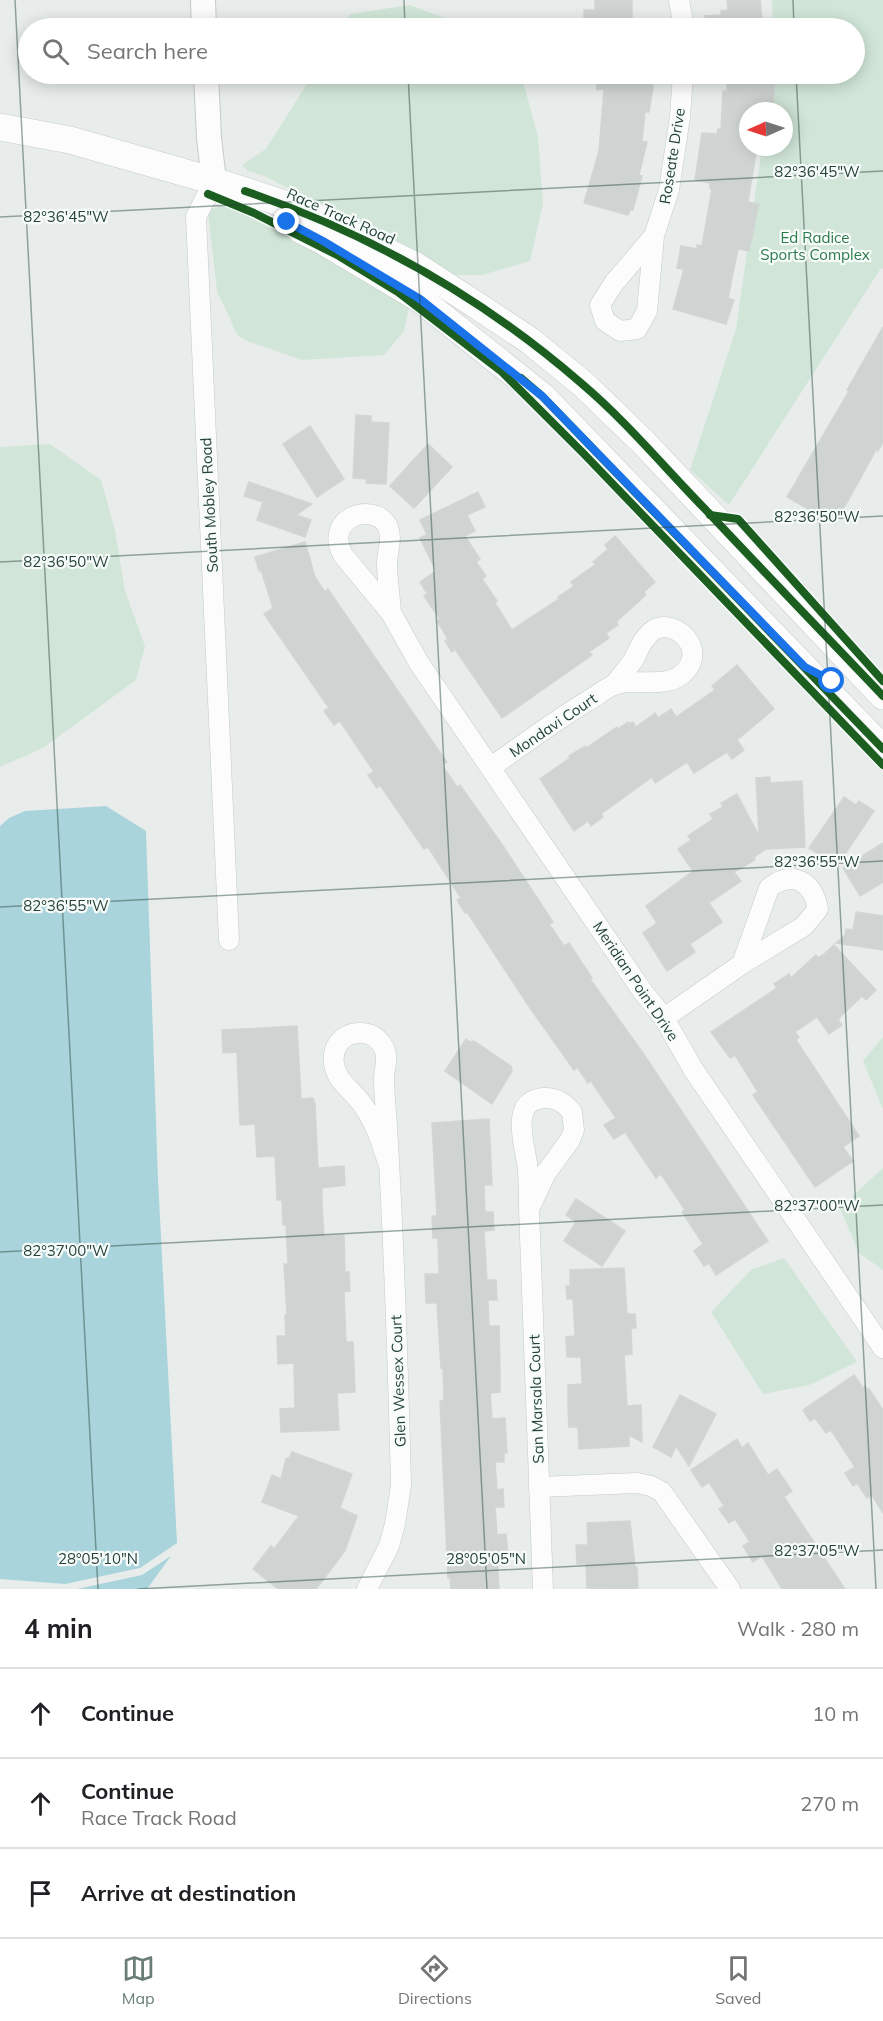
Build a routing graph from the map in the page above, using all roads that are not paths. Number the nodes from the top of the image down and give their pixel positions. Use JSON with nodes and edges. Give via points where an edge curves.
{"nodes":[{"id":1,"x":203,"y":0,"type":"edge"},
{"id":2,"x":679,"y":0,"type":"edge"},
{"id":3,"x":204,"y":18,"type":"edge"},
{"id":4,"x":682,"y":18,"type":"edge"},
{"id":5,"x":206,"y":84,"type":"edge"},
{"id":6,"x":682,"y":84,"type":"edge"},
{"id":7,"x":0,"y":127,"type":"edge"},
{"id":8,"x":214,"y":181,"type":"junction"},
{"id":9,"x":654,"y":237,"type":"dead end"},
{"id":10,"x":703,"y":508,"type":"junction"},
{"id":11,"x":678,"y":536,"type":"junction"},
{"id":12,"x":391,"y":613,"type":"junction"},
{"id":13,"x":805,"y":667,"type":"junction"},
{"id":14,"x":614,"y":685,"type":"dead end"},
{"id":15,"x":883,"y":696,"type":"edge"},
{"id":16,"x":883,"y":729,"type":"edge"},
{"id":17,"x":883,"y":749,"type":"edge"},
{"id":18,"x":491,"y":767,"type":"junction"},
{"id":19,"x":229,"y":940,"type":"dead end"},
{"id":20,"x":742,"y":964,"type":"dead end"},
{"id":21,"x":664,"y":1018,"type":"junction"},
{"id":22,"x":389,"y":1166,"type":"junction"},
{"id":23,"x":529,"y":1209,"type":"junction"},
{"id":24,"x":883,"y":1348,"type":"edge"},
{"id":25,"x":539,"y":1487,"type":"junction"},
{"id":26,"x":368,"y":1589,"type":"edge"},
{"id":27,"x":543,"y":1589,"type":"edge"},
{"id":28,"x":730,"y":1589,"type":"edge"}],
"edges":[{"from":1,"to":3,"type":"street"},
{"from":2,"to":4,"type":"street"},
{"from":5,"to":8,"type":"street"},
{"from":6,"to":9,"type":"street","name":"Roseate Drive","via":[[669,190]]},
{"from":7,"to":8,"type":"main road","name":"Race Track Road","via":[[70,140]]},
{"from":8,"to":10,"type":"main road","name":"Race Track Road","via":[[310,215],[416,266],[474,303],[529,340],[583,384]]},
{"from":8,"to":11,"type":"main road","name":"Race Track Road","via":[[420,299],[542,396]]},
{"from":8,"to":19,"type":"street","name":"South Mobley Road","via":[[196,217]]},
{"from":10,"to":11,"type":"main road"},
{"from":10,"to":15,"type":"main road","name":"Race Track Road"},
{"from":11,"to":13,"type":"main road","name":"Race Track Road"},
{"from":12,"to":12,"type":"street","name":"Meridian Point Drive","via":[[338,546],[337,534],[350,517],[372,515],[387,525],[391,538],[387,561]]},
{"from":12,"to":18,"type":"street","name":"Meridian Point Drive","via":[[419,663]]},
{"from":13,"to":16,"type":"main road","via":[[845,689]]},
{"from":13,"to":17,"type":"main road","name":"Race Track Road"},
{"from":14,"to":18,"type":"street","name":"Mondavi Court"},
{"from":18,"to":21,"type":"street","name":"Meridian Point Drive"},
{"from":20,"to":21,"type":"street"},
{"from":21,"to":24,"type":"street","name":"Meridian Point Drive","via":[[693,1069]]},
{"from":22,"to":22,"type":"street","name":"Glen Wessex Court","via":[[384,1048],[368,1034],[343,1036],[334,1048],[335,1073],[361,1102],[376,1127]]},
{"from":22,"to":26,"type":"street","name":"Glen Wessex Court","via":[[401,1485],[389,1546]]},
{"from":23,"to":23,"type":"street","name":"San Marsala Court","via":[[546,1173],[574,1130],[572,1112],[548,1098],[531,1102],[521,1121]]},
{"from":23,"to":25,"type":"street","name":"San Marsala Court"},
{"from":25,"to":27,"type":"street","name":"San Marsala Court"},
{"from":25,"to":28,"type":"street","via":[[637,1483],[651,1486],[662,1492]]}]}
